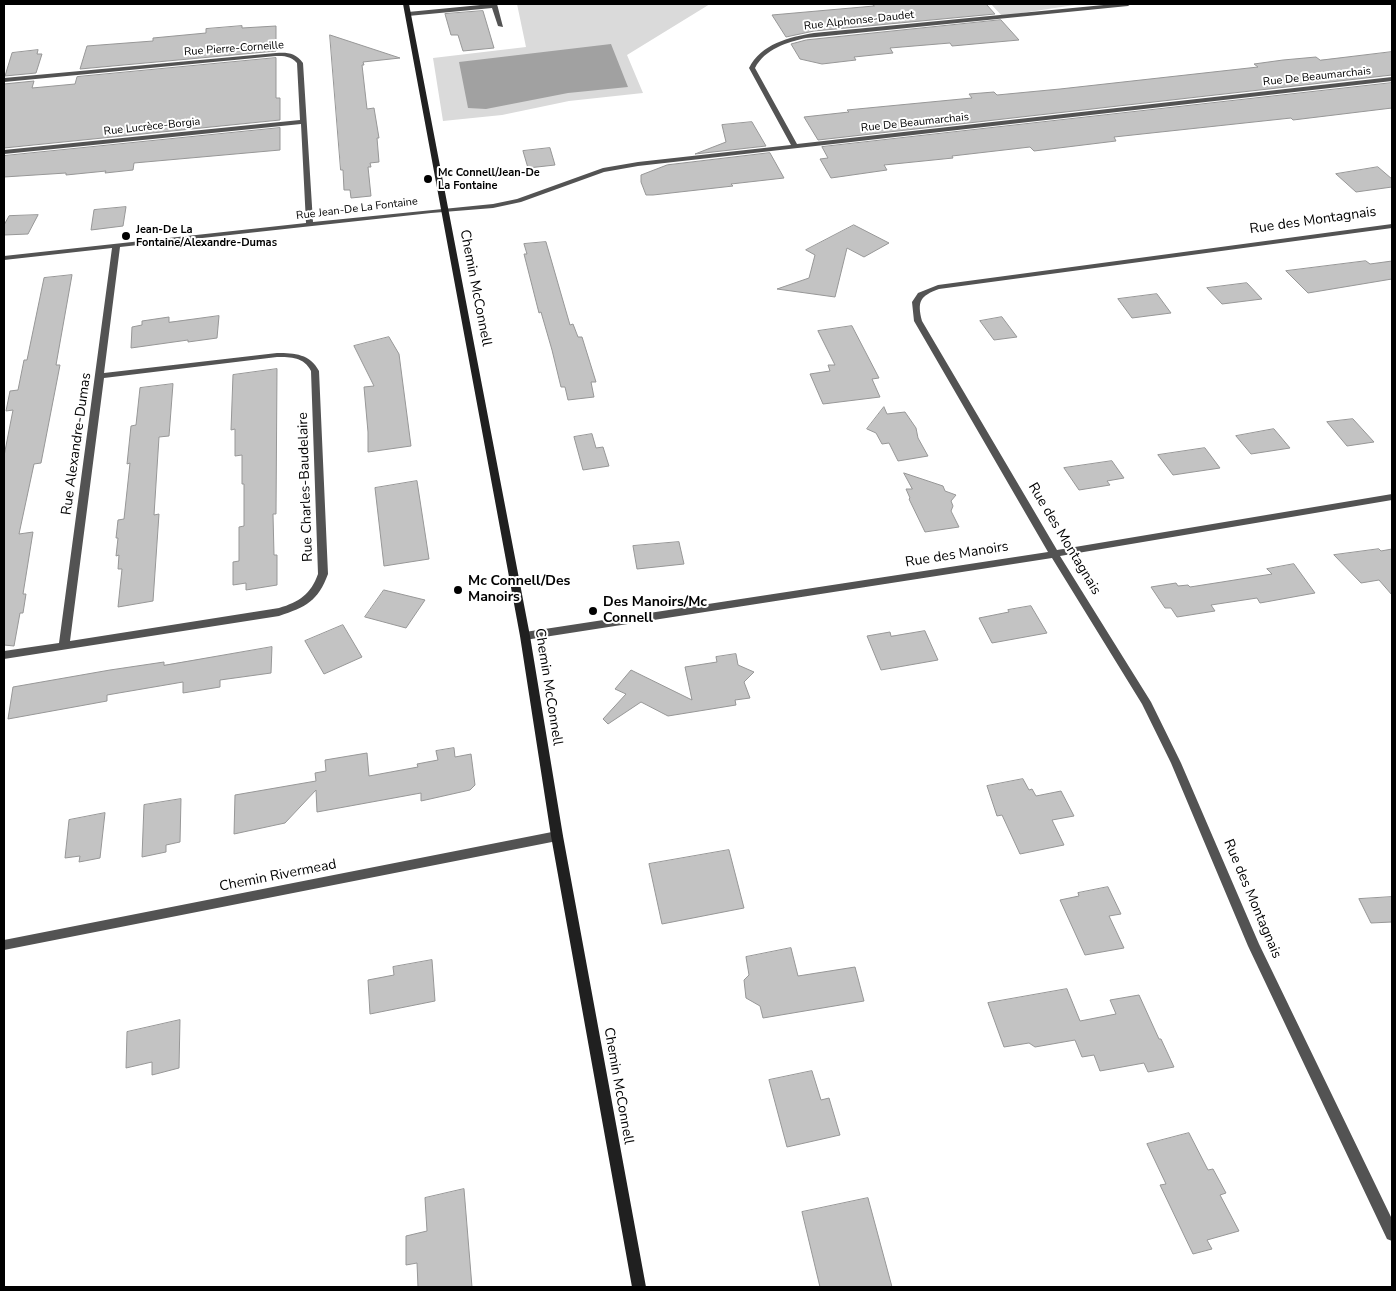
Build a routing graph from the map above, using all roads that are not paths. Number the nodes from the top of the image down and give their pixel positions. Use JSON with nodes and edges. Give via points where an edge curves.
{"nodes":[{"id":1,"x":406,"y":4,"type":"edge"},
{"id":2,"x":1128,"y":4,"type":"edge"},
{"id":3,"x":494,"y":5,"type":"edge"},
{"id":4,"x":408,"y":14,"type":"junction"},
{"id":5,"x":501,"y":26,"type":"dead end"},
{"id":6,"x":1392,"y":78,"type":"edge"},
{"id":7,"x":4,"y":80,"type":"edge"},
{"id":8,"x":302,"y":122,"type":"junction"},
{"id":9,"x":795,"y":146,"type":"junction"},
{"id":10,"x":4,"y":152,"type":"edge"},
{"id":11,"x":445,"y":210,"type":"junction"},
{"id":12,"x":310,"y":226,"type":"junction"},
{"id":13,"x":1392,"y":226,"type":"edge"},
{"id":14,"x":116,"y":247,"type":"junction"},
{"id":15,"x":4,"y":258,"type":"edge"},
{"id":16,"x":100,"y":376,"type":"junction"},
{"id":17,"x":1392,"y":497,"type":"edge"},
{"id":18,"x":1054,"y":554,"type":"junction"},
{"id":19,"x":525,"y":636,"type":"junction"},
{"id":20,"x":64,"y":645,"type":"junction"},
{"id":21,"x":4,"y":655,"type":"edge"},
{"id":22,"x":557,"y":836,"type":"junction"},
{"id":23,"x":4,"y":945,"type":"edge"},
{"id":24,"x":1392,"y":1234,"type":"edge"},
{"id":25,"x":639,"y":1287,"type":"edge"}],
"edges":[{"from":1,"to":4,"type":"street","name":"Chemin McConnell"},
{"from":2,"to":9,"type":"street","name":"Rue Alphonse-Daudet","via":[[814,35],[783,42],[757,59],[752,68]]},
{"from":3,"to":4,"type":"street"},
{"from":3,"to":5,"type":"street"},
{"from":4,"to":11,"type":"street","name":"Chemin McConnell"},
{"from":6,"to":9,"type":"street","name":"Rue De Beaumarchais"},
{"from":7,"to":8,"type":"street","name":"Rue Pierre-Corneille","via":[[284,54],[298,59],[300,63]]},
{"from":8,"to":10,"type":"street","name":"Rue Lucrèce-Borgia"},
{"from":8,"to":12,"type":"street","name":"Rue Pierre-Corneille"},
{"from":9,"to":11,"type":"street","name":"Rue De Beaumarchais","via":[[617,167],[519,201]]},
{"from":11,"to":12,"type":"street","name":"Rue Jean-De La Fontaine"},
{"from":11,"to":19,"type":"street","name":"Chemin McConnell"},
{"from":12,"to":14,"type":"street","name":"Rue Jean-De La Fontaine"},
{"from":13,"to":18,"type":"street","name":"Rue des Montagnais","via":[[938,287],[916,300],[914,310],[918,321]]},
{"from":14,"to":15,"type":"street","name":"Rue Jean-De La Fontaine"},
{"from":14,"to":16,"type":"street","name":"Rue Alexandre-Dumas"},
{"from":16,"to":20,"type":"street","name":"Rue Alexandre-Dumas"},
{"from":16,"to":20,"type":"street","name":"Rue Charles-Baudelaire","via":[[277,355],[304,358],[312,364],[315,372],[323,574],[311,598],[298,607]]},
{"from":17,"to":18,"type":"street","name":"Rue des Manoirs"},
{"from":18,"to":19,"type":"street","name":"Rue des Manoirs"},
{"from":18,"to":24,"type":"street","name":"Rue des Montagnais","via":[[1146,702],[1176,763],[1254,946]]},
{"from":19,"to":22,"type":"street","name":"Chemin McConnell"},
{"from":20,"to":21,"type":"street","name":"Rue Charles-Baudelaire"},
{"from":22,"to":23,"type":"street","name":"Chemin Rivermead"},
{"from":22,"to":25,"type":"street","name":"Chemin McConnell"}]}
